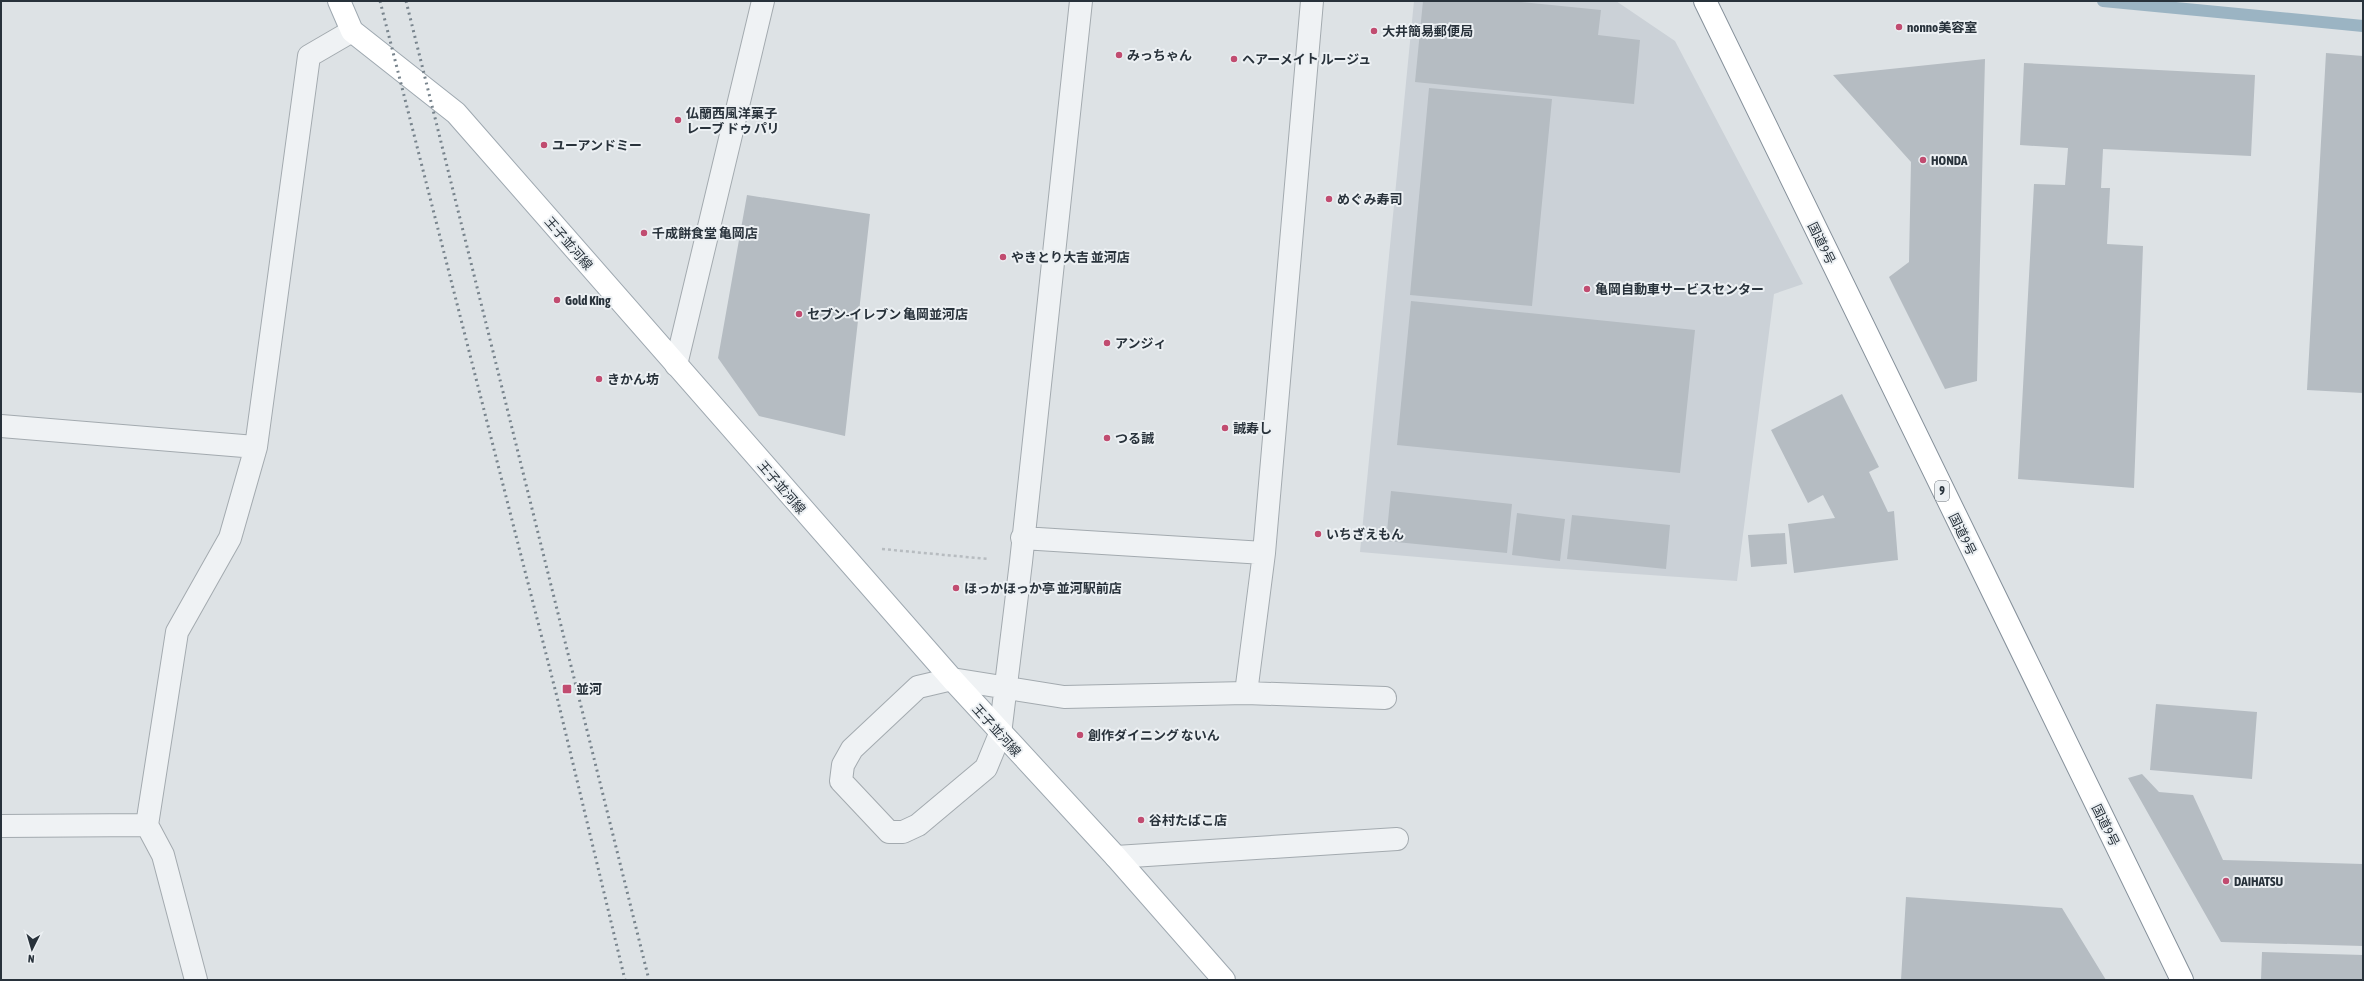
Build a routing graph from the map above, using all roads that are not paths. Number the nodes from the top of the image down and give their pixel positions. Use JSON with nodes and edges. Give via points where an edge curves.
{"nodes":[{"id":1,"x":339,"y":1,"type":"edge"},
{"id":2,"x":763,"y":1,"type":"edge"},
{"id":3,"x":1081,"y":1,"type":"edge"},
{"id":4,"x":1312,"y":1,"type":"edge"},
{"id":5,"x":1705,"y":1,"type":"edge"},
{"id":6,"x":352,"y":31,"type":"junction"},
{"id":7,"x":676,"y":365,"type":"junction"},
{"id":8,"x":1,"y":426,"type":"edge"},
{"id":9,"x":256,"y":447,"type":"junction"},
{"id":10,"x":1022,"y":538,"type":"junction"},
{"id":11,"x":1264,"y":553,"type":"junction"},
{"id":12,"x":952,"y":679,"type":"junction"},
{"id":13,"x":1007,"y":687,"type":"junction"},
{"id":14,"x":1246,"y":693,"type":"junction"},
{"id":15,"x":1385,"y":698,"type":"dead end"},
{"id":16,"x":1000,"y":734,"type":"junction"},
{"id":17,"x":147,"y":825,"type":"junction"},
{"id":18,"x":1,"y":826,"type":"edge"},
{"id":19,"x":1397,"y":839,"type":"dead end"},
{"id":20,"x":1116,"y":857,"type":"junction"},
{"id":21,"x":196,"y":980,"type":"edge"},
{"id":22,"x":1224,"y":980,"type":"edge"},
{"id":23,"x":2182,"y":980,"type":"edge"}],
"edges":[{"from":1,"to":6,"type":"main road","name":"王子並河線"},
{"from":2,"to":7,"type":"street"},
{"from":3,"to":10,"type":"street"},
{"from":4,"to":11,"type":"street"},
{"from":5,"to":23,"type":"main road","name":"国道9号","number":"9"},
{"from":6,"to":7,"type":"main road","name":"王子並河線","via":[[456,113]]},
{"from":6,"to":9,"type":"street","via":[[309,56]]},
{"from":7,"to":12,"type":"main road","name":"王子並河線"},
{"from":8,"to":9,"type":"street"},
{"from":9,"to":17,"type":"street","via":[[230,538],[177,632]]},
{"from":10,"to":11,"type":"street"},
{"from":10,"to":13,"type":"street"},
{"from":11,"to":14,"type":"street"},
{"from":12,"to":13,"type":"street"},
{"from":12,"to":16,"type":"main road","name":"王子並河線"},
{"from":12,"to":16,"type":"street","via":[[918,687],[852,749],[843,765],[841,781],[889,832],[903,832],[918,825],[986,768]]},
{"from":13,"to":14,"type":"street","via":[[1064,697]]},
{"from":13,"to":16,"type":"street"},
{"from":14,"to":15,"type":"street"},
{"from":16,"to":20,"type":"main road","name":"王子並河線"},
{"from":17,"to":18,"type":"street"},
{"from":17,"to":21,"type":"street","via":[[162,855]]},
{"from":19,"to":20,"type":"street"},
{"from":20,"to":22,"type":"main road","name":"王子並河線"}]}
